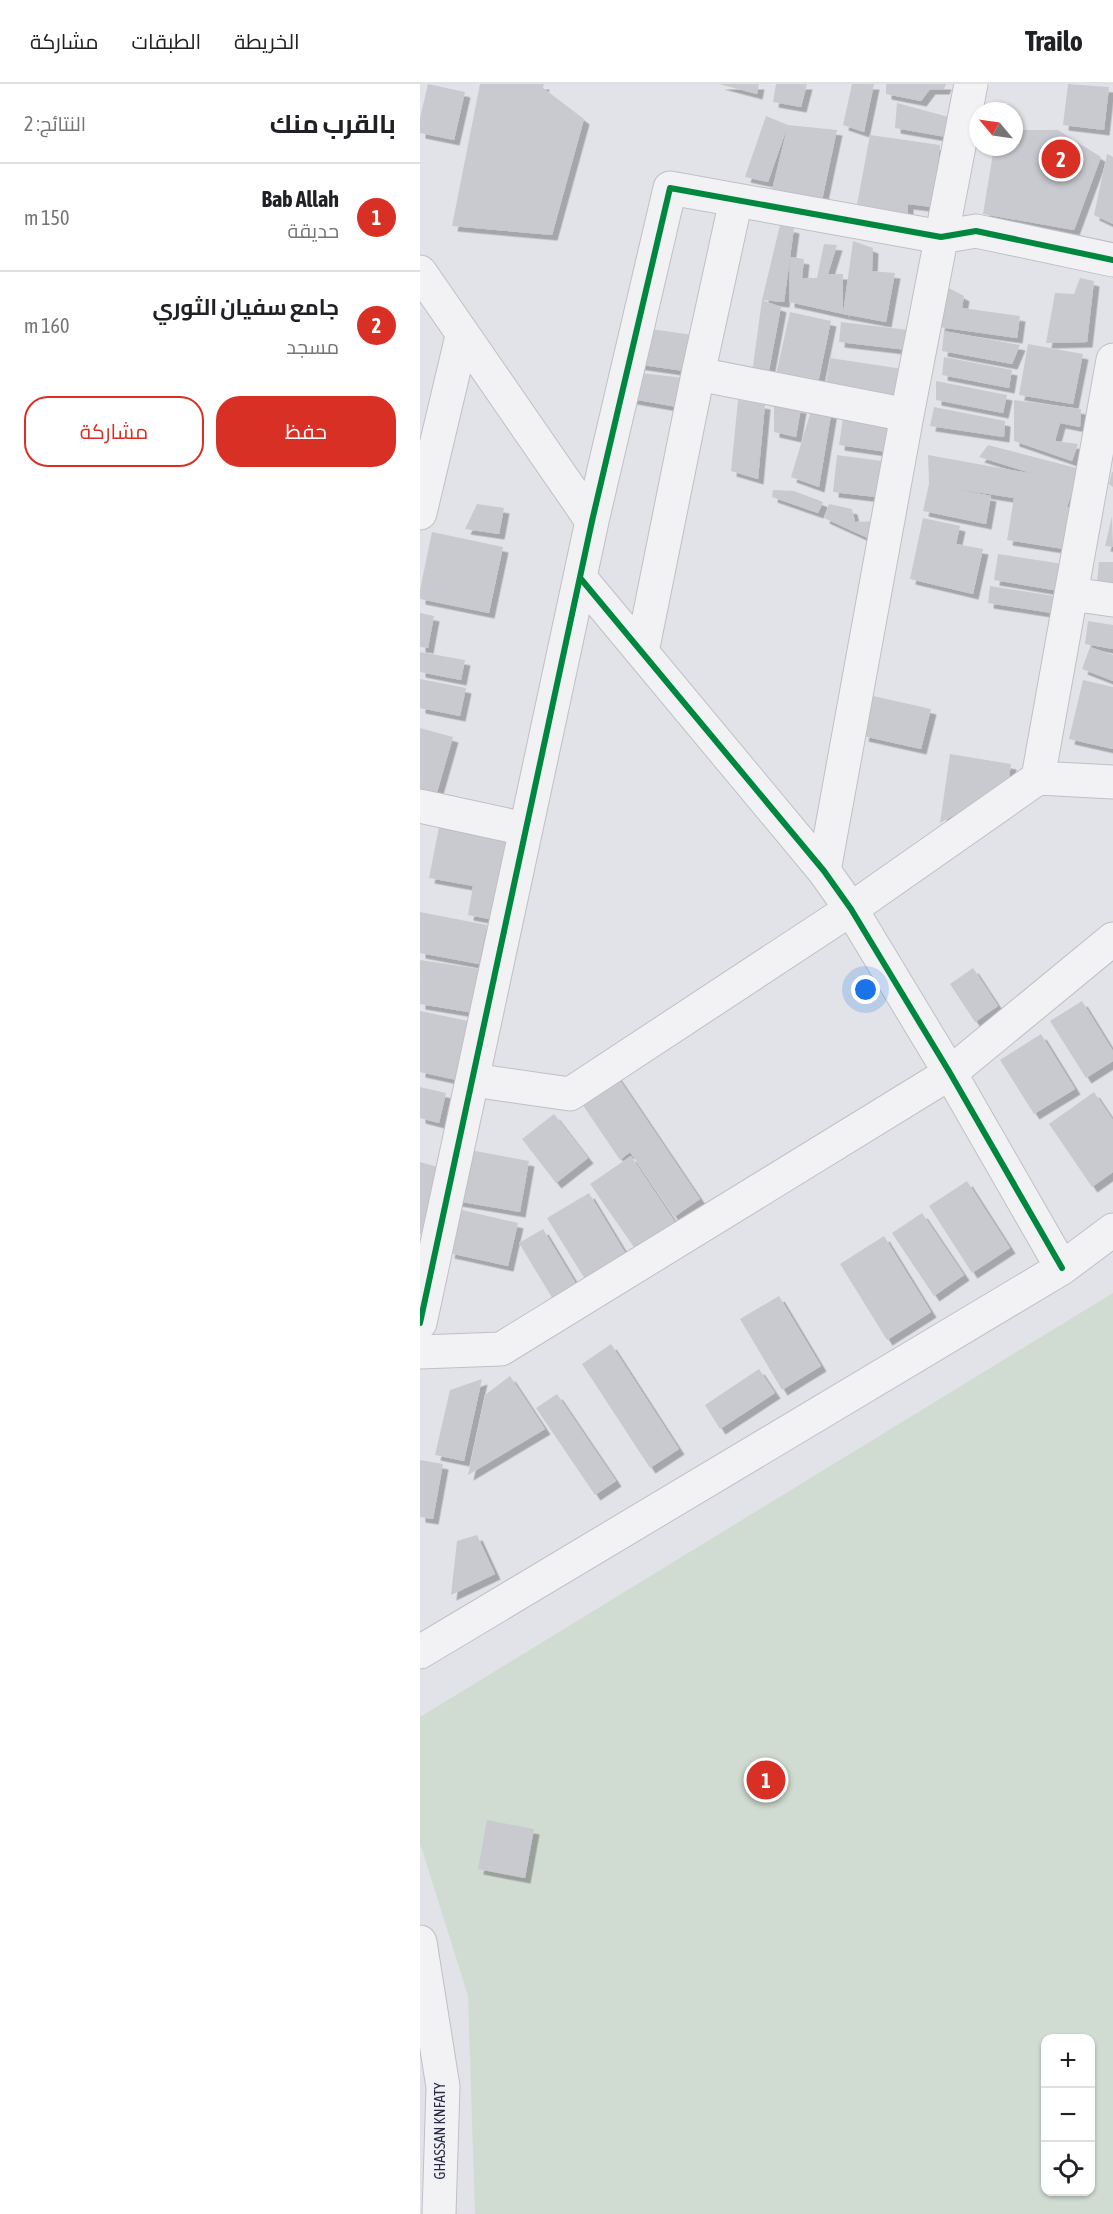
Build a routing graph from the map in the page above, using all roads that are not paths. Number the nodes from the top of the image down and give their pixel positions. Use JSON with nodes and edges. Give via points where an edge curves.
{"nodes":[{"id":1,"x":971,"y":84,"type":"edge"},
{"id":2,"x":736,"y":200,"type":"junction"},
{"id":3,"x":941,"y":237,"type":"junction"},
{"id":4,"x":1113,"y":260,"type":"edge"},
{"id":5,"x":420,"y":272,"type":"edge"},
{"id":6,"x":462,"y":336,"type":"junction"},
{"id":7,"x":1113,"y":360,"type":"edge"},
{"id":8,"x":698,"y":375,"type":"junction"},
{"id":9,"x":907,"y":415,"type":"junction"},
{"id":10,"x":1106,"y":438,"type":"edge"},
{"id":11,"x":420,"y":513,"type":"edge"},
{"id":12,"x":592,"y":521,"type":"junction"},
{"id":13,"x":581,"y":579,"type":"junction"},
{"id":14,"x":1071,"y":594,"type":"junction"},
{"id":15,"x":1113,"y":600,"type":"edge"},
{"id":16,"x":642,"y":652,"type":"junction"},
{"id":17,"x":1038,"y":778,"type":"junction"},
{"id":18,"x":1113,"y":782,"type":"edge"},
{"id":19,"x":420,"y":806,"type":"edge"},
{"id":20,"x":525,"y":829,"type":"junction"},
{"id":21,"x":824,"y":871,"type":"junction"},
{"id":22,"x":851,"y":909,"type":"junction"},
{"id":23,"x":1113,"y":939,"type":"edge"},
{"id":24,"x":950,"y":1073,"type":"junction"},
{"id":25,"x":472,"y":1080,"type":"junction"},
{"id":26,"x":1113,"y":1230,"type":"edge"},
{"id":27,"x":1062,"y":1268,"type":"junction"},
{"id":28,"x":420,"y":1323,"type":"edge"},
{"id":29,"x":420,"y":1352,"type":"edge"},
{"id":30,"x":420,"y":1652,"type":"edge"},
{"id":31,"x":420,"y":1942,"type":"edge"},
{"id":32,"x":439,"y":2214,"type":"edge"}],
"edges":[{"from":1,"to":3,"type":"street"},
{"from":2,"to":3,"type":"street"},
{"from":2,"to":8,"type":"street"},
{"from":2,"to":12,"type":"street","via":[[670,188]]},
{"from":3,"to":4,"type":"street","via":[[976,231]]},
{"from":3,"to":9,"type":"street"},
{"from":5,"to":6,"type":"street"},
{"from":6,"to":11,"type":"street"},
{"from":6,"to":12,"type":"street"},
{"from":7,"to":10,"type":"street"},
{"from":8,"to":9,"type":"street"},
{"from":8,"to":16,"type":"street"},
{"from":9,"to":21,"type":"street"},
{"from":10,"to":14,"type":"street"},
{"from":12,"to":13,"type":"street"},
{"from":13,"to":16,"type":"street"},
{"from":13,"to":20,"type":"street"},
{"from":14,"to":15,"type":"street"},
{"from":14,"to":17,"type":"street"},
{"from":16,"to":21,"type":"street"},
{"from":17,"to":18,"type":"street"},
{"from":17,"to":22,"type":"street"},
{"from":19,"to":20,"type":"street"},
{"from":20,"to":25,"type":"street"},
{"from":21,"to":22,"type":"street"},
{"from":22,"to":24,"type":"street"},
{"from":22,"to":25,"type":"street","via":[[570,1094]]},
{"from":23,"to":24,"type":"street"},
{"from":24,"to":27,"type":"street"},
{"from":24,"to":29,"type":"street","via":[[501,1349]]},
{"from":25,"to":28,"type":"street"},
{"from":26,"to":27,"type":"street"},
{"from":27,"to":30,"type":"street"},
{"from":31,"to":32,"type":"street","name":"GHASSAN KNFATY","via":[[442,2087]]}]}
